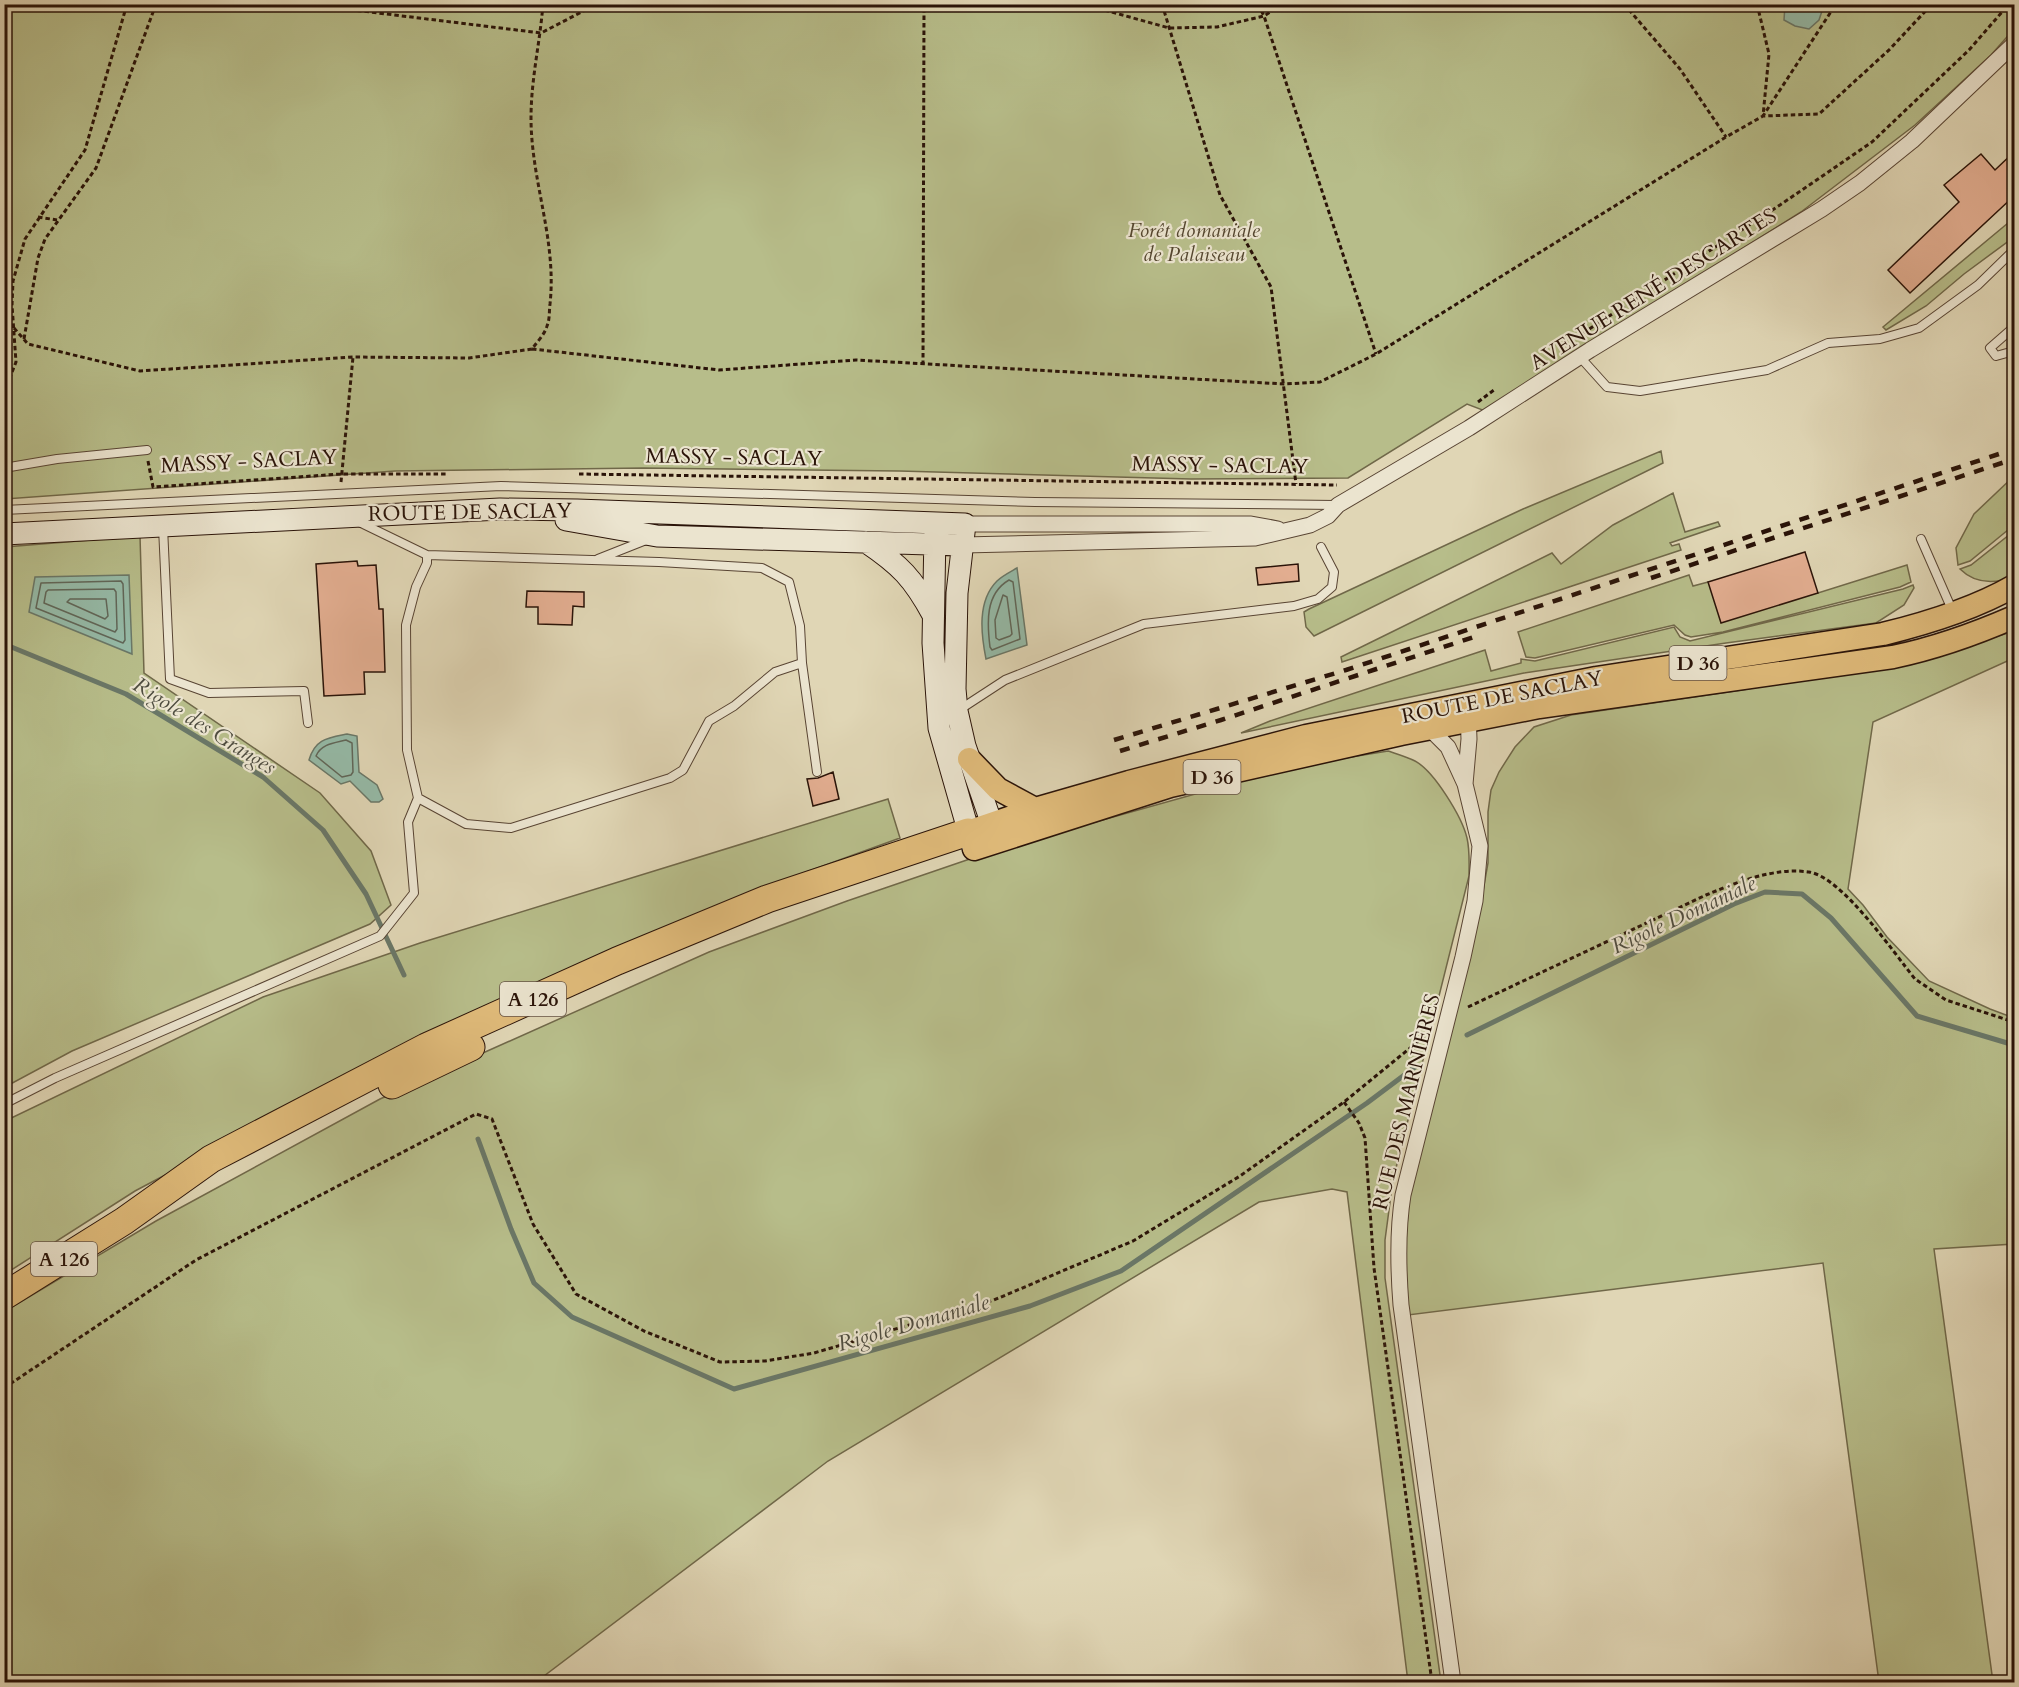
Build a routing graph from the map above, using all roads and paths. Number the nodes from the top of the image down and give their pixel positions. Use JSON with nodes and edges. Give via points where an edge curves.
{"nodes":[{"id":1,"x":127,"y":4,"type":"edge"},
{"id":2,"x":156,"y":4,"type":"edge"},
{"id":3,"x":305,"y":4,"type":"edge"},
{"id":4,"x":543,"y":4,"type":"edge"},
{"id":5,"x":597,"y":4,"type":"edge"},
{"id":6,"x":842,"y":4,"type":"edge"},
{"id":7,"x":930,"y":4,"type":"edge"},
{"id":8,"x":1083,"y":4,"type":"edge"},
{"id":9,"x":1162,"y":4,"type":"edge"},
{"id":10,"x":1258,"y":4,"type":"edge"},
{"id":11,"x":1283,"y":4,"type":"edge"},
{"id":12,"x":1624,"y":4,"type":"edge"},
{"id":13,"x":1757,"y":4,"type":"edge"},
{"id":14,"x":1836,"y":4,"type":"edge"},
{"id":15,"x":1932,"y":4,"type":"edge"},
{"id":16,"x":2009,"y":4,"type":"edge"},
{"id":17,"x":864,"y":6,"type":"edge"},
{"id":18,"x":924,"y":6,"type":"junction"},
{"id":19,"x":1264,"y":16,"type":"junction"},
{"id":20,"x":1169,"y":28,"type":"junction"},
{"id":21,"x":541,"y":33,"type":"junction"},
{"id":22,"x":2014,"y":44,"type":"edge"},
{"id":23,"x":1763,"y":116,"type":"junction"},
{"id":24,"x":1726,"y":137,"type":"junction"},
{"id":25,"x":38,"y":218,"type":"junction"},
{"id":26,"x":58,"y":220,"type":"junction"},
{"id":27,"x":2014,"y":250,"type":"edge"},
{"id":28,"x":2014,"y":327,"type":"edge"},
{"id":29,"x":14,"y":328,"type":"junction"},
{"id":30,"x":1582,"y":334,"type":"dead end"},
{"id":31,"x":24,"y":339,"type":"junction"},
{"id":32,"x":532,"y":349,"type":"junction"},
{"id":33,"x":2014,"y":351,"type":"edge"},
{"id":34,"x":1376,"y":354,"type":"junction"},
{"id":35,"x":353,"y":357,"type":"junction"},
{"id":36,"x":1580,"y":357,"type":"junction"},
{"id":37,"x":923,"y":365,"type":"junction"},
{"id":38,"x":1284,"y":384,"type":"junction"},
{"id":39,"x":1497,"y":388,"type":"dead end"},
{"id":40,"x":4,"y":393,"type":"edge"},
{"id":41,"x":1474,"y":410,"type":"dead end"},
{"id":42,"x":147,"y":450,"type":"joint"},
{"id":43,"x":4,"y":468,"type":"edge"},
{"id":44,"x":341,"y":474,"type":"junction"},
{"id":45,"x":456,"y":474,"type":"dead end"},
{"id":46,"x":569,"y":474,"type":"dead end"},
{"id":47,"x":1296,"y":484,"type":"junction"},
{"id":48,"x":1342,"y":485,"type":"dead end"},
{"id":49,"x":340,"y":493,"type":"junction"},
{"id":50,"x":1338,"y":505,"type":"junction"},
{"id":51,"x":500,"y":509,"type":"junction"},
{"id":52,"x":4,"y":510,"type":"edge"},
{"id":53,"x":347,"y":516,"type":"junction"},
{"id":54,"x":935,"y":523,"type":"junction"},
{"id":55,"x":965,"y":524,"type":"junction"},
{"id":56,"x":162,"y":526,"type":"junction"},
{"id":57,"x":1287,"y":531,"type":"junction"},
{"id":58,"x":4,"y":534,"type":"edge"},
{"id":59,"x":657,"y":536,"type":"junction"},
{"id":60,"x":1921,"y":539,"type":"dead end"},
{"id":61,"x":866,"y":541,"type":"junction"},
{"id":62,"x":934,"y":545,"type":"junction"},
{"id":63,"x":963,"y":545,"type":"junction"},
{"id":64,"x":1321,"y":547,"type":"dead end"},
{"id":65,"x":427,"y":555,"type":"junction"},
{"id":66,"x":594,"y":560,"type":"junction"},
{"id":67,"x":2014,"y":586,"type":"edge"},
{"id":68,"x":1953,"y":613,"type":"junction"},
{"id":69,"x":933,"y":615,"type":"junction"},
{"id":70,"x":2014,"y":616,"type":"edge"},
{"id":71,"x":802,"y":663,"type":"junction"},
{"id":72,"x":957,"y":711,"type":"junction"},
{"id":73,"x":1468,"y":712,"type":"junction"},
{"id":74,"x":1423,"y":721,"type":"junction"},
{"id":75,"x":308,"y":723,"type":"dead end"},
{"id":76,"x":969,"y":759,"type":"junction"},
{"id":77,"x":817,"y":772,"type":"dead end"},
{"id":78,"x":1465,"y":784,"type":"junction"},
{"id":79,"x":418,"y":798,"type":"junction"},
{"id":80,"x":1035,"y":809,"type":"junction"},
{"id":81,"x":983,"y":836,"type":"junction"},
{"id":82,"x":1461,"y":1010,"type":"dead end"},
{"id":83,"x":2014,"y":1022,"type":"edge"},
{"id":84,"x":1432,"y":1029,"type":"dead end"},
{"id":85,"x":1344,"y":1102,"type":"junction"},
{"id":86,"x":4,"y":1104,"type":"edge"},
{"id":87,"x":4,"y":1296,"type":"edge"},
{"id":88,"x":4,"y":1388,"type":"edge"},
{"id":89,"x":1432,"y":1683,"type":"edge"},
{"id":90,"x":1453,"y":1683,"type":"edge"}],
"edges":[{"from":1,"to":25,"type":"path","via":[[85,150]]},
{"from":2,"to":26,"type":"path","via":[[96,168]]},
{"from":3,"to":21,"type":"path"},
{"from":4,"to":21,"type":"path"},
{"from":5,"to":21,"type":"path"},
{"from":6,"to":17,"type":"path"},
{"from":7,"to":18,"type":"path"},
{"from":8,"to":20,"type":"path"},
{"from":9,"to":20,"type":"path"},
{"from":10,"to":19,"type":"path"},
{"from":11,"to":19,"type":"path"},
{"from":12,"to":24,"type":"path","via":[[1680,69]]},
{"from":13,"to":23,"type":"path","via":[[1769,54]]},
{"from":14,"to":23,"type":"path"},
{"from":15,"to":23,"type":"path","via":[[1819,114]]},
{"from":16,"to":30,"type":"path","via":[[1969,50],[1872,142]]},
{"from":17,"to":18,"type":"path"},
{"from":18,"to":37,"type":"path"},
{"from":19,"to":20,"type":"path","via":[[1218,27]]},
{"from":19,"to":34,"type":"path"},
{"from":20,"to":38,"type":"path","via":[[1220,195],[1271,288]]},
{"from":21,"to":32,"type":"path","via":[[533,74],[531,118],[533,156],[553,280],[547,328]]},
{"from":22,"to":36,"type":"street","name":"AVENUE RENÉ DESCARTES","via":[[1912,141],[1860,183]]},
{"from":23,"to":24,"type":"path"},
{"from":24,"to":34,"type":"path"},
{"from":25,"to":26,"type":"path"},
{"from":25,"to":29,"type":"path","via":[[25,239],[13,281]]},
{"from":26,"to":31,"type":"path","via":[[38,258]]},
{"from":27,"to":36,"type":"lane","via":[[1978,285],[1918,328],[1880,339],[1827,343],[1767,370],[1640,391],[1607,387]]},
{"from":28,"to":33,"type":"lane","via":[[1990,348],[1996,356]]},
{"from":29,"to":31,"type":"path"},
{"from":29,"to":40,"type":"path","via":[[16,362]]},
{"from":31,"to":35,"type":"path","via":[[28,344],[140,371]]},
{"from":32,"to":35,"type":"path","via":[[469,358]]},
{"from":32,"to":37,"type":"path","via":[[719,370],[856,360]]},
{"from":34,"to":38,"type":"path","via":[[1320,382]]},
{"from":35,"to":44,"type":"path"},
{"from":36,"to":50,"type":"street","name":"AVENUE RENÉ DESCARTES"},
{"from":37,"to":38,"type":"path"},
{"from":38,"to":47,"type":"path"},
{"from":39,"to":41,"type":"path","via":[[1479,400]]},
{"from":42,"to":43,"type":"lane","name":"MASSY - SACLAY"},
{"from":42,"to":44,"type":"path","name":"MASSY - SACLAY","via":[[153,487]]},
{"from":44,"to":45,"type":"path","name":"MASSY - SACLAY"},
{"from":44,"to":49,"type":"path"},
{"from":46,"to":47,"type":"path","name":"MASSY - SACLAY"},
{"from":47,"to":48,"type":"path","name":"MASSY - SACLAY"},
{"from":49,"to":50,"type":"lane","via":[[501,486],[1035,502]]},
{"from":49,"to":52,"type":"lane"},
{"from":50,"to":57,"type":"street","name":"AVENUE RENÉ DESCARTES","via":[[1328,516]]},
{"from":51,"to":53,"type":"main road","name":"ROUTE DE SACLAY"},
{"from":51,"to":54,"type":"main road","name":"ROUTE DE SACLAY"},
{"from":51,"to":59,"type":"main road"},
{"from":53,"to":56,"type":"main road","name":"ROUTE DE SACLAY"},
{"from":53,"to":65,"type":"lane"},
{"from":54,"to":55,"type":"main road","name":"ROUTE DE SACLAY"},
{"from":54,"to":62,"type":"main road"},
{"from":55,"to":57,"type":"street","via":[[1251,525]]},
{"from":55,"to":63,"type":"main road"},
{"from":56,"to":58,"type":"main road","name":"ROUTE DE SACLAY"},
{"from":56,"to":75,"type":"lane","via":[[170,679],[209,693],[304,691]]},
{"from":57,"to":63,"type":"street","name":"AVENUE RENÉ DESCARTES","via":[[1255,538]]},
{"from":59,"to":61,"type":"main road"},
{"from":59,"to":66,"type":"lane"},
{"from":60,"to":68,"type":"lane"},
{"from":61,"to":62,"type":"main road"},
{"from":61,"to":69,"type":"main road","via":[[906,572]]},
{"from":62,"to":63,"type":"main road"},
{"from":62,"to":69,"type":"main road"},
{"from":63,"to":72,"type":"main road","via":[[957,593]]},
{"from":64,"to":72,"type":"lane","via":[[1334,572],[1332,586],[1318,599],[1283,608],[1144,624],[1005,680]]},
{"from":65,"to":66,"type":"lane"},
{"from":65,"to":79,"type":"lane","via":[[406,625],[407,750]]},
{"from":66,"to":71,"type":"lane","via":[[762,568],[789,582],[800,626]]},
{"from":67,"to":68,"type":"main road","name":"ROUTE DE SACLAY","number":"D 36"},
{"from":68,"to":73,"type":"main road","name":"ROUTE DE SACLAY","number":"D 36","via":[[1928,623],[1854,640],[1596,678]]},
{"from":69,"to":81,"type":"main road","via":[[939,728]]},
{"from":70,"to":73,"type":"main road","name":"ROUTE DE SACLAY","number":"D 36","via":[[1971,636],[1893,657],[1539,707]]},
{"from":71,"to":77,"type":"lane"},
{"from":71,"to":79,"type":"lane","via":[[774,672],[709,721],[683,770],[670,778],[511,828],[466,824]]},
{"from":72,"to":76,"type":"main road"},
{"from":73,"to":74,"type":"main road","name":"ROUTE DE SACLAY","number":"D 36"},
{"from":73,"to":78,"type":"street","name":"RUE DES MARNIÈRES"},
{"from":74,"to":78,"type":"street","name":"RUE DES MARNIÈRES","via":[[1448,747]]},
{"from":74,"to":80,"type":"main road","name":"ROUTE DE SACLAY","number":"D 36","via":[[1305,736]]},
{"from":74,"to":81,"type":"main road","name":"ROUTE DE SACLAY","number":"D 36","via":[[1170,786],[1077,817]]},
{"from":76,"to":80,"type":"main road","via":[[998,789]]},
{"from":76,"to":81,"type":"main road"},
{"from":78,"to":90,"type":"street","name":"RUE DES MARNIÈRES","via":[[1480,846],[1479,879],[1403,1195],[1397,1254]]},
{"from":79,"to":86,"type":"lane","via":[[408,822],[414,893],[380,936]]},
{"from":80,"to":81,"type":"main road","name":"ROUTE DE SACLAY","number":"D 36"},
{"from":81,"to":87,"type":"highway","number":"A 126","via":[[623,977],[439,1062],[124,1221]]},
{"from":82,"to":83,"type":"path","via":[[1715,891],[1778,873],[1810,872],[1845,894],[1915,979],[1927,988],[1946,1000]]},
{"from":84,"to":85,"type":"path"},
{"from":85,"to":88,"type":"path","via":[[1240,1176],[1133,1241],[994,1299],[814,1353],[765,1361],[720,1362],[644,1331],[576,1294],[533,1224],[492,1119],[476,1114],[196,1260]]},
{"from":85,"to":89,"type":"path","via":[[1365,1138],[1374,1268]]}]}
